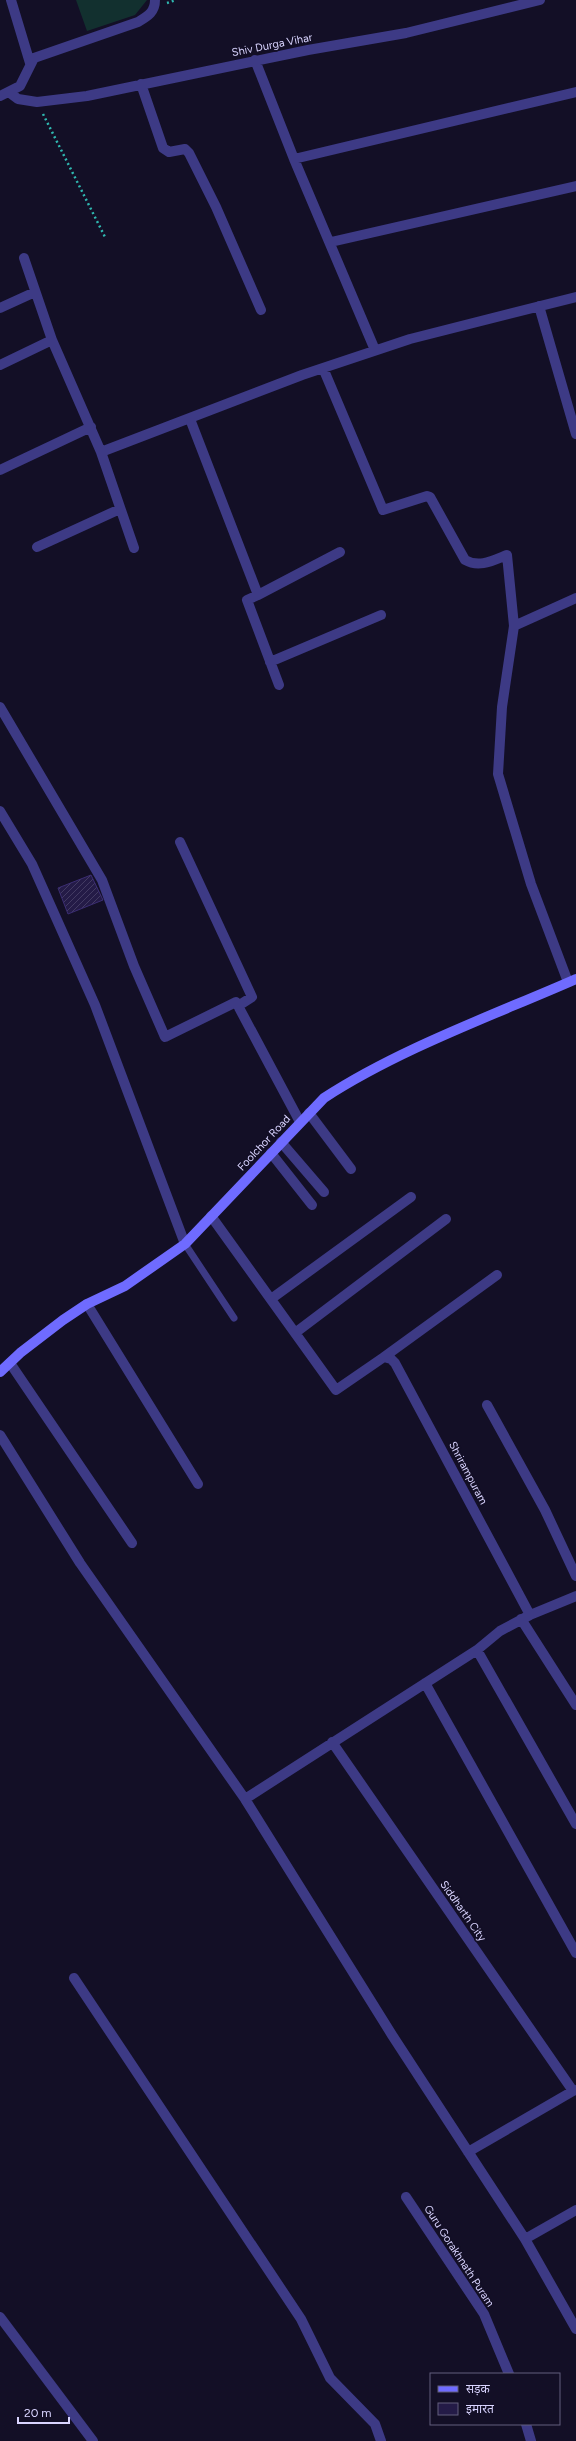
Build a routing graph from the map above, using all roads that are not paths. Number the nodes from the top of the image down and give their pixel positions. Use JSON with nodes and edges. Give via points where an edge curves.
{"nodes":[{"id":1,"x":11,"y":0,"type":"edge"},
{"id":2,"x":155,"y":0,"type":"edge"},
{"id":3,"x":540,"y":0,"type":"edge"},
{"id":4,"x":255,"y":60,"type":"junction"},
{"id":5,"x":30,"y":63,"type":"junction"},
{"id":6,"x":141,"y":84,"type":"junction"},
{"id":7,"x":576,"y":92,"type":"edge"},
{"id":8,"x":5,"y":95,"type":"edge"},
{"id":9,"x":294,"y":159,"type":"junction"},
{"id":10,"x":576,"y":186,"type":"edge"},
{"id":11,"x":331,"y":242,"type":"junction"},
{"id":12,"x":24,"y":258,"type":"dead end"},
{"id":13,"x":35,"y":292,"type":"junction"},
{"id":14,"x":576,"y":297,"type":"edge"},
{"id":15,"x":539,"y":306,"type":"junction"},
{"id":16,"x":0,"y":308,"type":"edge"},
{"id":17,"x":261,"y":310,"type":"dead end"},
{"id":18,"x":52,"y":340,"type":"junction"},
{"id":19,"x":375,"y":350,"type":"junction"},
{"id":20,"x":0,"y":365,"type":"edge"},
{"id":21,"x":323,"y":368,"type":"junction"},
{"id":22,"x":190,"y":419,"type":"junction"},
{"id":23,"x":91,"y":427,"type":"junction"},
{"id":24,"x":576,"y":434,"type":"edge"},
{"id":25,"x":101,"y":452,"type":"junction"},
{"id":26,"x":0,"y":470,"type":"edge"},
{"id":27,"x":120,"y":509,"type":"junction"},
{"id":28,"x":37,"y":547,"type":"dead end"},
{"id":29,"x":134,"y":548,"type":"dead end"},
{"id":30,"x":340,"y":552,"type":"dead end"},
{"id":31,"x":258,"y":595,"type":"junction"},
{"id":32,"x":576,"y":598,"type":"edge"},
{"id":33,"x":381,"y":615,"type":"dead end"},
{"id":34,"x":514,"y":626,"type":"junction"},
{"id":35,"x":270,"y":662,"type":"junction"},
{"id":36,"x":279,"y":685,"type":"dead end"},
{"id":37,"x":0,"y":707,"type":"edge"},
{"id":38,"x":0,"y":811,"type":"edge"},
{"id":39,"x":180,"y":842,"type":"dead end"},
{"id":40,"x":572,"y":980,"type":"edge"},
{"id":41,"x":238,"y":1006,"type":"junction"},
{"id":42,"x":309,"y":1113,"type":"junction"},
{"id":43,"x":300,"y":1122,"type":"junction"},
{"id":44,"x":281,"y":1142,"type":"junction"},
{"id":45,"x":272,"y":1153,"type":"junction"},
{"id":46,"x":351,"y":1168,"type":"dead end"},
{"id":47,"x":324,"y":1192,"type":"dead end"},
{"id":48,"x":411,"y":1197,"type":"dead end"},
{"id":49,"x":312,"y":1205,"type":"dead end"},
{"id":50,"x":211,"y":1216,"type":"junction"},
{"id":51,"x":446,"y":1219,"type":"dead end"},
{"id":52,"x":185,"y":1244,"type":"junction"},
{"id":53,"x":497,"y":1274,"type":"dead end"},
{"id":54,"x":271,"y":1299,"type":"junction"},
{"id":55,"x":87,"y":1304,"type":"junction"},
{"id":56,"x":234,"y":1318,"type":"dead end"},
{"id":57,"x":295,"y":1333,"type":"junction"},
{"id":58,"x":384,"y":1357,"type":"junction"},
{"id":59,"x":10,"y":1363,"type":"junction"},
{"id":60,"x":0,"y":1372,"type":"edge"},
{"id":61,"x":487,"y":1405,"type":"dead end"},
{"id":62,"x":0,"y":1435,"type":"edge"},
{"id":63,"x":198,"y":1484,"type":"dead end"},
{"id":64,"x":132,"y":1543,"type":"dead end"},
{"id":65,"x":576,"y":1576,"type":"edge"},
{"id":66,"x":576,"y":1596,"type":"edge"},
{"id":67,"x":526,"y":1617,"type":"junction"},
{"id":68,"x":477,"y":1650,"type":"junction"},
{"id":69,"x":425,"y":1683,"type":"junction"},
{"id":70,"x":576,"y":1705,"type":"edge"},
{"id":71,"x":332,"y":1742,"type":"junction"},
{"id":72,"x":245,"y":1799,"type":"junction"},
{"id":73,"x":576,"y":1824,"type":"edge"},
{"id":74,"x":576,"y":1953,"type":"edge"},
{"id":75,"x":74,"y":1978,"type":"dead end"},
{"id":76,"x":574,"y":2090,"type":"edge"},
{"id":77,"x":468,"y":2152,"type":"junction"},
{"id":78,"x":406,"y":2197,"type":"dead end"},
{"id":79,"x":576,"y":2210,"type":"edge"},
{"id":80,"x":525,"y":2239,"type":"junction"},
{"id":81,"x":0,"y":2316,"type":"edge"},
{"id":82,"x":575,"y":2327,"type":"edge"},
{"id":83,"x":509,"y":2373,"type":"edge"},
{"id":84,"x":526,"y":2425,"type":"edge"},
{"id":85,"x":93,"y":2441,"type":"edge"},
{"id":86,"x":382,"y":2441,"type":"edge"},
{"id":87,"x":532,"y":2441,"type":"edge"}],
"edges":[{"from":1,"to":5,"type":"street"},
{"from":2,"to":5,"type":"street","via":[[155,7],[150,14],[138,22],[39,55]]},
{"from":3,"to":4,"type":"street","name":"Shiv Durga Vihar","via":[[406,33]]},
{"from":4,"to":6,"type":"street","name":"Shiv Durga Vihar"},
{"from":4,"to":9,"type":"street"},
{"from":5,"to":8,"type":"street","via":[[20,86]]},
{"from":6,"to":8,"type":"street","name":"Shiv Durga Vihar","via":[[88,96],[37,102],[18,100]]},
{"from":6,"to":17,"type":"street","via":[[163,148],[169,152],[185,149],[188,153],[216,207]]},
{"from":7,"to":9,"type":"street"},
{"from":9,"to":11,"type":"street"},
{"from":10,"to":11,"type":"street"},
{"from":11,"to":19,"type":"street"},
{"from":12,"to":13,"type":"street"},
{"from":13,"to":16,"type":"street"},
{"from":13,"to":18,"type":"street"},
{"from":14,"to":15,"type":"street"},
{"from":15,"to":19,"type":"street"},
{"from":15,"to":24,"type":"street"},
{"from":18,"to":20,"type":"street"},
{"from":18,"to":23,"type":"street"},
{"from":19,"to":21,"type":"street"},
{"from":21,"to":22,"type":"street"},
{"from":21,"to":34,"type":"street","via":[[383,510],[430,497],[465,560],[473,564],[486,563],[507,555]]},
{"from":22,"to":25,"type":"street"},
{"from":22,"to":31,"type":"street"},
{"from":23,"to":25,"type":"street"},
{"from":23,"to":26,"type":"street"},
{"from":25,"to":27,"type":"street"},
{"from":27,"to":28,"type":"street"},
{"from":27,"to":29,"type":"street"},
{"from":30,"to":31,"type":"street"},
{"from":31,"to":35,"type":"street","via":[[247,600]]},
{"from":32,"to":34,"type":"street"},
{"from":33,"to":35,"type":"street"},
{"from":34,"to":40,"type":"street","via":[[502,707],[498,774],[530,884]]},
{"from":35,"to":36,"type":"street"},
{"from":37,"to":41,"type":"street","via":[[102,880],[134,966],[165,1037],[236,1002]]},
{"from":38,"to":52,"type":"street","via":[[32,864],[96,1005]]},
{"from":39,"to":41,"type":"street","via":[[252,997]]},
{"from":40,"to":42,"type":"street","name":"Foolchor Road","via":[[476,1021],[344,1085],[324,1098]]},
{"from":41,"to":43,"type":"street"},
{"from":42,"to":43,"type":"street","name":"Foolchor Road"},
{"from":42,"to":46,"type":"street"},
{"from":43,"to":44,"type":"street","name":"Foolchor Road"},
{"from":44,"to":45,"type":"street","name":"Foolchor Road"},
{"from":44,"to":47,"type":"street"},
{"from":45,"to":49,"type":"street"},
{"from":45,"to":50,"type":"street","name":"Foolchor Road"},
{"from":48,"to":54,"type":"street"},
{"from":50,"to":52,"type":"street","name":"Foolchor Road"},
{"from":50,"to":54,"type":"street"},
{"from":51,"to":57,"type":"street"},
{"from":52,"to":55,"type":"street","name":"Foolchor Road","via":[[125,1286]]},
{"from":52,"to":56,"type":"lane"},
{"from":53,"to":58,"type":"street"},
{"from":54,"to":57,"type":"street"},
{"from":55,"to":59,"type":"street","name":"Foolchor Road"},
{"from":55,"to":63,"type":"street"},
{"from":57,"to":58,"type":"street","via":[[336,1390]]},
{"from":58,"to":67,"type":"street","name":"Shrirampuram","via":[[395,1363]]},
{"from":59,"to":60,"type":"street","name":"Foolchor Road"},
{"from":59,"to":64,"type":"street"},
{"from":61,"to":65,"type":"street","via":[[545,1510]]},
{"from":62,"to":72,"type":"street","via":[[80,1563]]},
{"from":66,"to":67,"type":"street"},
{"from":67,"to":68,"type":"street","via":[[500,1632]]},
{"from":67,"to":70,"type":"street","name":"Shrirampuram"},
{"from":68,"to":69,"type":"street"},
{"from":68,"to":73,"type":"street"},
{"from":69,"to":71,"type":"street"},
{"from":69,"to":74,"type":"street"},
{"from":71,"to":72,"type":"street"},
{"from":71,"to":76,"type":"street","name":"Siddharth City"},
{"from":72,"to":77,"type":"street"},
{"from":75,"to":86,"type":"street","via":[[301,2319],[330,2378],[375,2424]]},
{"from":76,"to":77,"type":"street"},
{"from":77,"to":80,"type":"street"},
{"from":78,"to":83,"type":"street","name":"Guru Gorakhnath Puram","via":[[484,2314]]},
{"from":79,"to":80,"type":"street"},
{"from":80,"to":82,"type":"street"},
{"from":81,"to":85,"type":"street"},
{"from":84,"to":87,"type":"street"}]}
